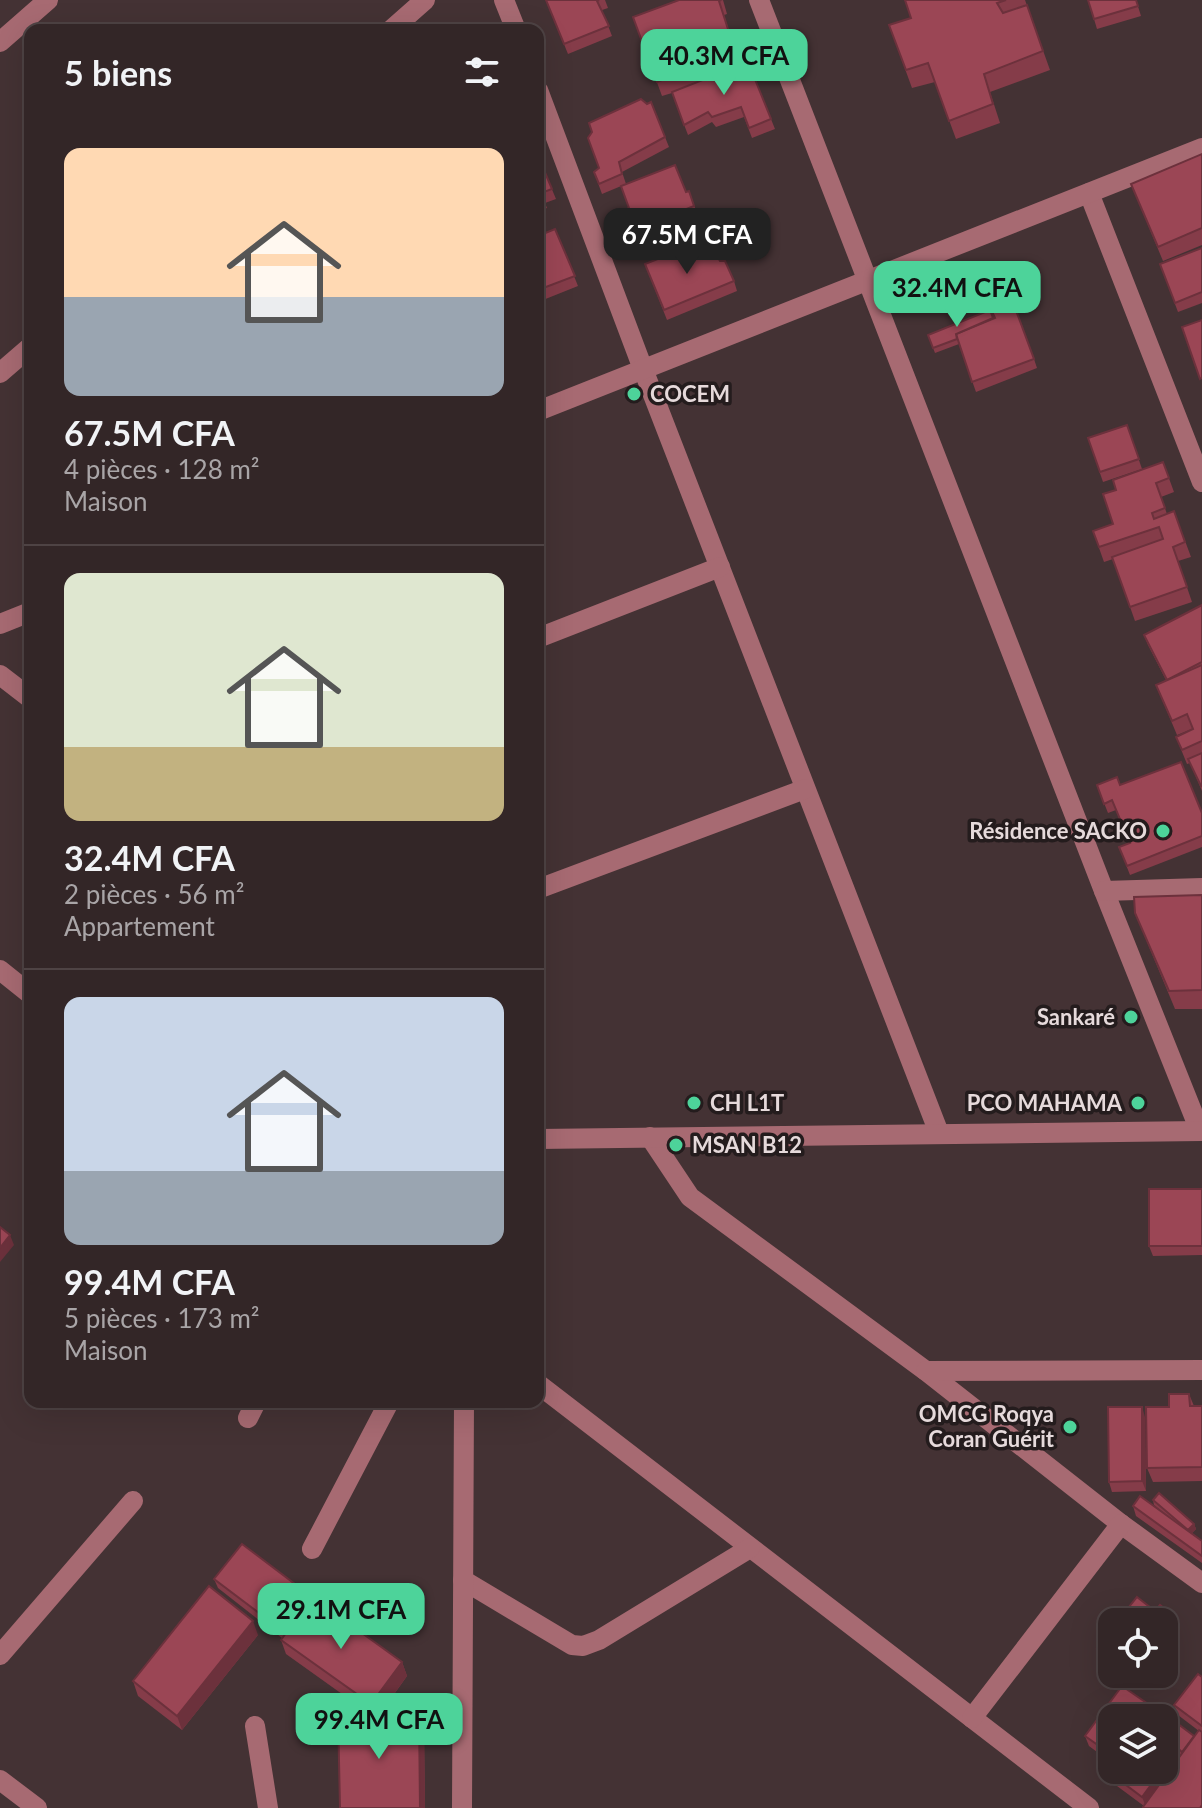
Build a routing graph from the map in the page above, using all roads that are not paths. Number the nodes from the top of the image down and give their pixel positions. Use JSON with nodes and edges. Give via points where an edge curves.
{"nodes":[{"id":1,"x":48,"y":0,"type":"edge"},
{"id":2,"x":425,"y":0,"type":"edge"},
{"id":3,"x":504,"y":0,"type":"edge"},
{"id":4,"x":759,"y":0,"type":"edge"},
{"id":5,"x":398,"y":24,"type":"edge"},
{"id":6,"x":514,"y":24,"type":"edge"},
{"id":7,"x":0,"y":42,"type":"edge"},
{"id":8,"x":544,"y":106,"type":"edge"},
{"id":9,"x":1202,"y":148,"type":"edge"},
{"id":10,"x":1089,"y":193,"type":"junction"},
{"id":11,"x":868,"y":280,"type":"junction"},
{"id":12,"x":24,"y":352,"type":"edge"},
{"id":13,"x":643,"y":369,"type":"junction"},
{"id":14,"x":0,"y":373,"type":"edge"},
{"id":15,"x":544,"y":409,"type":"edge"},
{"id":16,"x":1202,"y":482,"type":"edge"},
{"id":17,"x":720,"y":567,"type":"junction"},
{"id":18,"x":24,"y":614,"type":"edge"},
{"id":19,"x":0,"y":624,"type":"edge"},
{"id":20,"x":544,"y":636,"type":"edge"},
{"id":21,"x":0,"y":675,"type":"edge"},
{"id":22,"x":24,"y":693,"type":"edge"},
{"id":23,"x":805,"y":789,"type":"junction"},
{"id":24,"x":544,"y":887,"type":"edge"},
{"id":25,"x":1202,"y":888,"type":"edge"},
{"id":26,"x":1104,"y":891,"type":"junction"},
{"id":27,"x":0,"y":970,"type":"edge"},
{"id":28,"x":24,"y":989,"type":"edge"},
{"id":29,"x":1201,"y":1131,"type":"edge"},
{"id":30,"x":939,"y":1133,"type":"junction"},
{"id":31,"x":650,"y":1137,"type":"junction"},
{"id":32,"x":544,"y":1139,"type":"edge"},
{"id":33,"x":1202,"y":1370,"type":"edge"},
{"id":34,"x":926,"y":1371,"type":"junction"},
{"id":35,"x":544,"y":1389,"type":"edge"},
{"id":36,"x":386,"y":1408,"type":"edge"},
{"id":37,"x":464,"y":1408,"type":"edge"},
{"id":38,"x":133,"y":1501,"type":"dead end"},
{"id":39,"x":1121,"y":1524,"type":"junction"},
{"id":40,"x":750,"y":1548,"type":"junction"},
{"id":41,"x":312,"y":1549,"type":"dead end"},
{"id":42,"x":463,"y":1580,"type":"junction"},
{"id":43,"x":1202,"y":1583,"type":"edge"},
{"id":44,"x":0,"y":1655,"type":"edge"},
{"id":45,"x":972,"y":1718,"type":"junction"},
{"id":46,"x":255,"y":1726,"type":"dead end"},
{"id":47,"x":0,"y":1780,"type":"edge"},
{"id":48,"x":37,"y":1808,"type":"edge"},
{"id":49,"x":268,"y":1808,"type":"edge"},
{"id":50,"x":462,"y":1808,"type":"edge"},
{"id":51,"x":1089,"y":1808,"type":"edge"}],
"edges":[{"from":1,"to":7,"type":"street"},
{"from":2,"to":5,"type":"street"},
{"from":3,"to":6,"type":"street"},
{"from":4,"to":11,"type":"street"},
{"from":8,"to":13,"type":"street"},
{"from":9,"to":10,"type":"street"},
{"from":10,"to":11,"type":"street"},
{"from":10,"to":16,"type":"street"},
{"from":11,"to":13,"type":"street"},
{"from":11,"to":26,"type":"street"},
{"from":12,"to":14,"type":"street"},
{"from":13,"to":15,"type":"street"},
{"from":13,"to":17,"type":"street"},
{"from":17,"to":20,"type":"street"},
{"from":17,"to":23,"type":"street"},
{"from":18,"to":19,"type":"street"},
{"from":21,"to":22,"type":"street"},
{"from":23,"to":24,"type":"street"},
{"from":23,"to":30,"type":"street"},
{"from":25,"to":26,"type":"street"},
{"from":26,"to":29,"type":"street"},
{"from":27,"to":28,"type":"street"},
{"from":29,"to":30,"type":"street"},
{"from":30,"to":31,"type":"street"},
{"from":31,"to":32,"type":"street"},
{"from":31,"to":34,"type":"street","via":[[690,1197]]},
{"from":33,"to":34,"type":"street"},
{"from":34,"to":39,"type":"street"},
{"from":35,"to":40,"type":"street"},
{"from":36,"to":41,"type":"street"},
{"from":37,"to":42,"type":"street"},
{"from":38,"to":44,"type":"street"},
{"from":39,"to":43,"type":"street"},
{"from":39,"to":45,"type":"street"},
{"from":40,"to":42,"type":"street","via":[[583,1646],[572,1645]]},
{"from":40,"to":45,"type":"street"},
{"from":42,"to":50,"type":"street"},
{"from":45,"to":51,"type":"street"},
{"from":46,"to":49,"type":"street"},
{"from":47,"to":48,"type":"street"}]}
